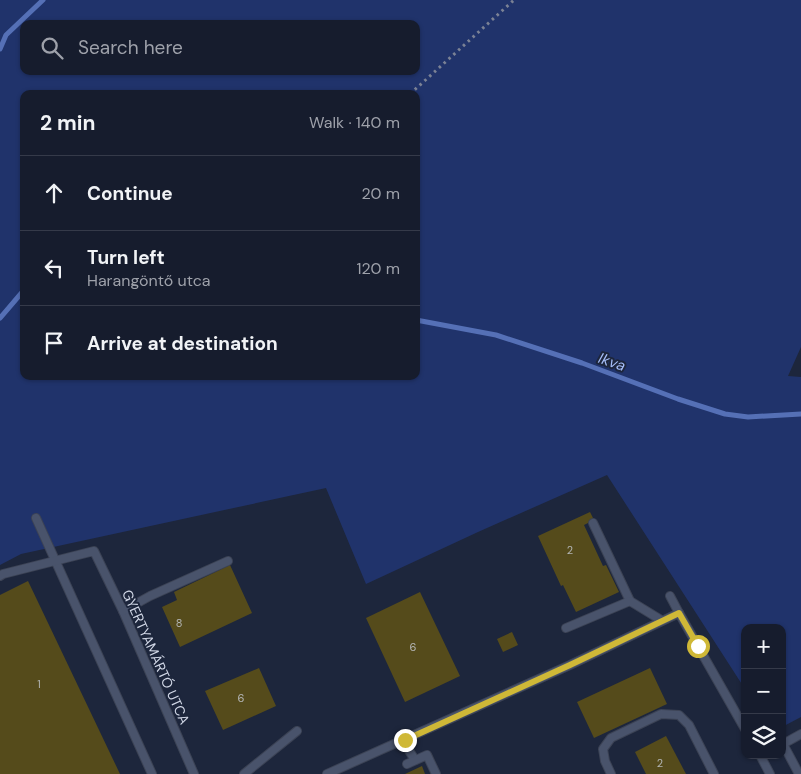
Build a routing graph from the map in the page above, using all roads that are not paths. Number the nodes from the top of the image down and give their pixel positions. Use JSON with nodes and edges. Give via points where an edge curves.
{"nodes":[{"id":1,"x":36,"y":518,"type":"dead end"},
{"id":2,"x":593,"y":523,"type":"dead end"},
{"id":3,"x":55,"y":560,"type":"junction"},
{"id":4,"x":228,"y":561,"type":"dead end"},
{"id":5,"x":0,"y":576,"type":"edge"},
{"id":6,"x":670,"y":596,"type":"dead end"},
{"id":7,"x":630,"y":601,"type":"junction"},
{"id":8,"x":123,"y":611,"type":"junction"},
{"id":9,"x":679,"y":613,"type":"junction"},
{"id":10,"x":661,"y":620,"type":"junction"},
{"id":11,"x":566,"y":628,"type":"dead end"},
{"id":12,"x":741,"y":722,"type":"edge"},
{"id":13,"x":297,"y":731,"type":"dead end"},
{"id":14,"x":801,"y":734,"type":"edge"},
{"id":15,"x":405,"y":740,"type":"junction"},
{"id":16,"x":762,"y":759,"type":"edge"},
{"id":17,"x":768,"y":773,"type":"edge"},
{"id":18,"x":152,"y":774,"type":"edge"},
{"id":19,"x":194,"y":774,"type":"edge"},
{"id":20,"x":244,"y":774,"type":"edge"},
{"id":21,"x":327,"y":774,"type":"edge"},
{"id":22,"x":436,"y":774,"type":"edge"},
{"id":23,"x":611,"y":774,"type":"edge"},
{"id":24,"x":714,"y":774,"type":"edge"},
{"id":25,"x":799,"y":774,"type":"edge"}],
"edges":[{"from":1,"to":3,"type":"lane"},
{"from":2,"to":7,"type":"lane"},
{"from":3,"to":5,"type":"lane"},
{"from":3,"to":8,"type":"lane","name":"GYERTYAMÁRTÓ UTCA","via":[[94,551]]},
{"from":3,"to":18,"type":"lane"},
{"from":4,"to":8,"type":"lane"},
{"from":6,"to":9,"type":"lane"},
{"from":7,"to":10,"type":"lane"},
{"from":7,"to":11,"type":"lane"},
{"from":8,"to":19,"type":"lane","name":"GYERTYAMÁRTÓ UTCA"},
{"from":9,"to":10,"type":"lane"},
{"from":9,"to":12,"type":"lane"},
{"from":10,"to":15,"type":"lane"},
{"from":13,"to":20,"type":"lane"},
{"from":14,"to":25,"type":"lane","via":[[783,744]]},
{"from":15,"to":21,"type":"lane"},
{"from":15,"to":22,"type":"lane","via":[[411,762],[427,755]]},
{"from":16,"to":17,"type":"lane"},
{"from":23,"to":24,"type":"lane","via":[[603,749],[611,738],[661,714],[679,715],[690,725]]}]}
